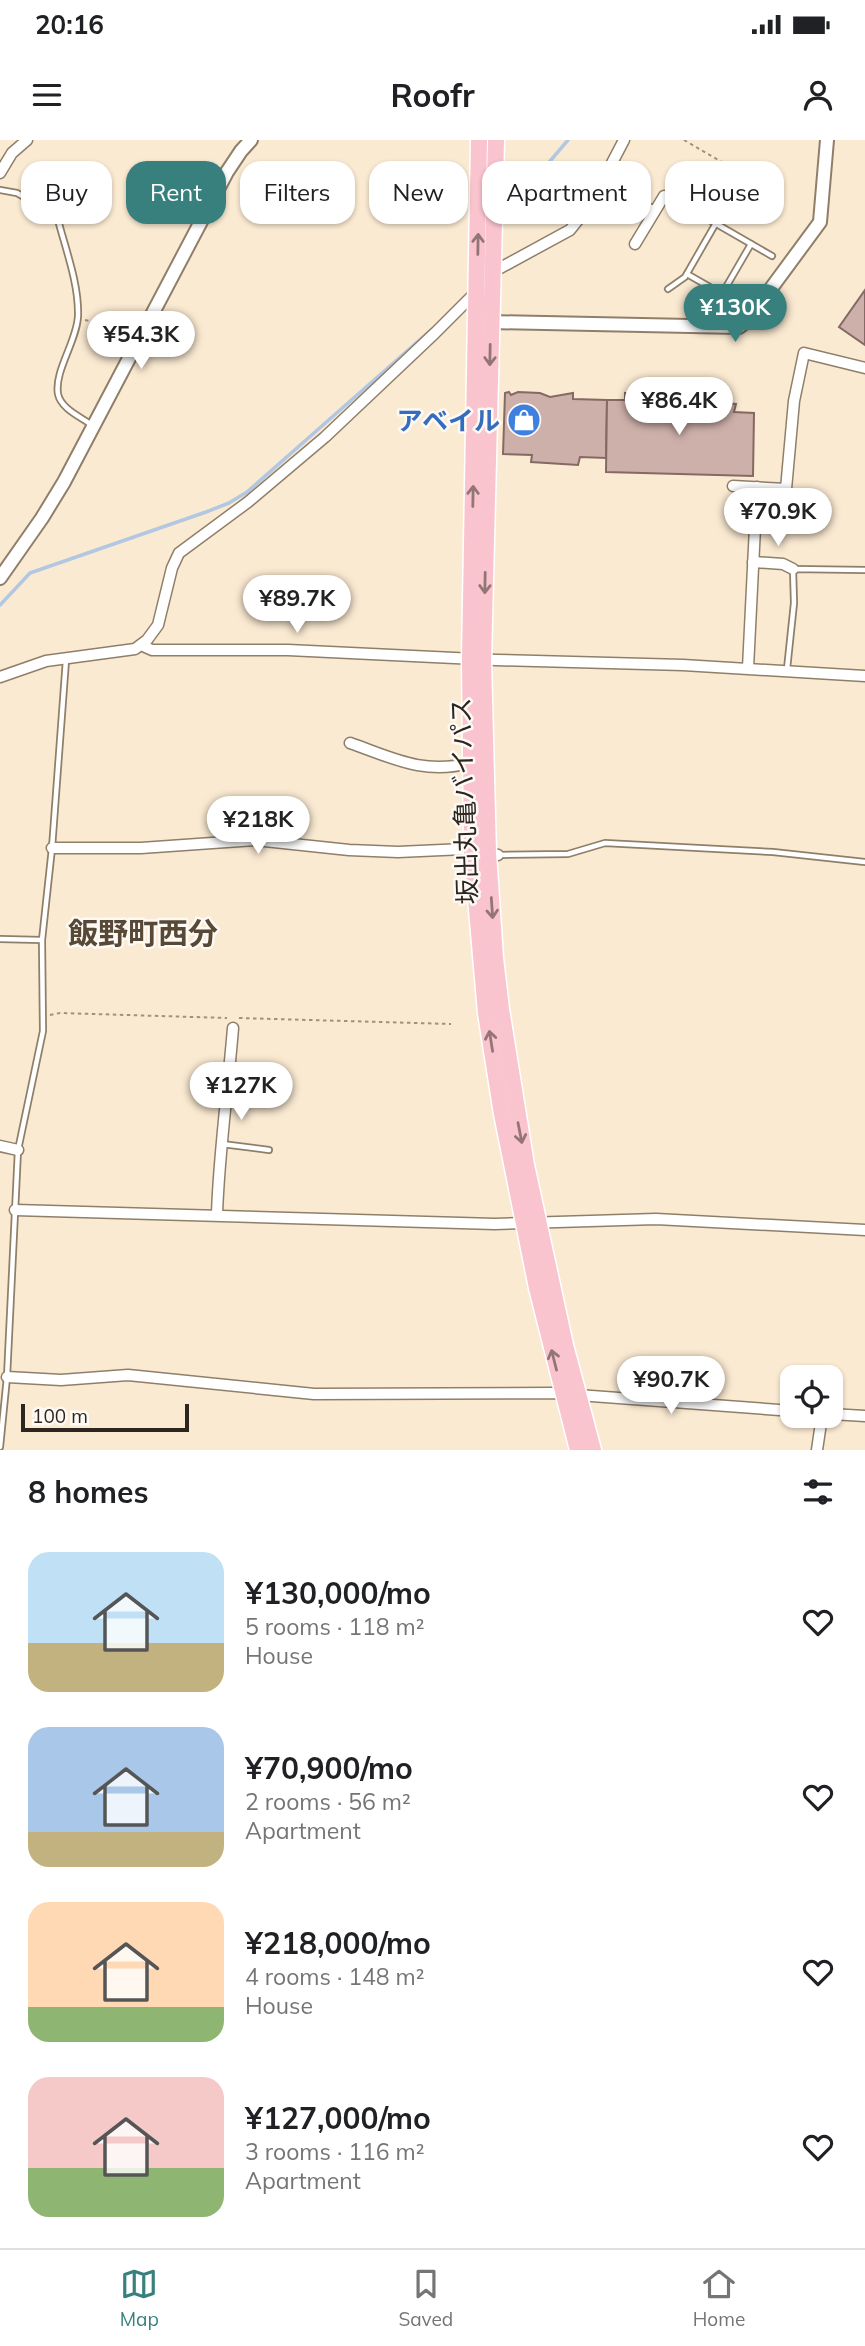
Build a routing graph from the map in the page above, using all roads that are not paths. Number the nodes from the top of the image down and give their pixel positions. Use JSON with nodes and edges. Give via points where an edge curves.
{"nodes":[{"id":1,"x":27,"y":140,"type":"edge"},
{"id":2,"x":251,"y":140,"type":"edge"},
{"id":3,"x":480,"y":140,"type":"edge"},
{"id":4,"x":496,"y":140,"type":"edge"},
{"id":5,"x":624,"y":140,"type":"edge"},
{"id":6,"x":827,"y":140,"type":"edge"},
{"id":7,"x":614,"y":161,"type":"edge"},
{"id":8,"x":0,"y":173,"type":"edge"},
{"id":9,"x":0,"y":190,"type":"edge"},
{"id":10,"x":664,"y":196,"type":"dead end"},
{"id":11,"x":651,"y":210,"type":"edge"},
{"id":12,"x":654,"y":212,"type":"junction"},
{"id":13,"x":575,"y":224,"type":"edge"},
{"id":14,"x":715,"y":224,"type":"edge"},
{"id":15,"x":718,"y":224,"type":"edge"},
{"id":16,"x":635,"y":244,"type":"dead end"},
{"id":17,"x":751,"y":244,"type":"junction"},
{"id":18,"x":772,"y":256,"type":"dead end"},
{"id":19,"x":492,"y":272,"type":"junction"},
{"id":20,"x":687,"y":274,"type":"junction"},
{"id":21,"x":668,"y":289,"type":"dead end"},
{"id":22,"x":477,"y":291,"type":"junction"},
{"id":23,"x":491,"y":322,"type":"junction"},
{"id":24,"x":865,"y":368,"type":"edge"},
{"id":25,"x":93,"y":427,"type":"junction"},
{"id":26,"x":733,"y":486,"type":"dead end"},
{"id":27,"x":757,"y":487,"type":"junction"},
{"id":28,"x":753,"y":562,"type":"junction"},
{"id":29,"x":793,"y":569,"type":"junction"},
{"id":30,"x":865,"y":570,"type":"edge"},
{"id":31,"x":0,"y":578,"type":"edge"},
{"id":32,"x":141,"y":645,"type":"junction"},
{"id":33,"x":66,"y":659,"type":"junction"},
{"id":34,"x":476,"y":659,"type":"junction"},
{"id":35,"x":748,"y":668,"type":"junction"},
{"id":36,"x":787,"y":670,"type":"junction"},
{"id":37,"x":865,"y":676,"type":"edge"},
{"id":38,"x":0,"y":677,"type":"edge"},
{"id":39,"x":350,"y":743,"type":"dead end"},
{"id":40,"x":470,"y":763,"type":"junction"},
{"id":41,"x":52,"y":848,"type":"junction"},
{"id":42,"x":486,"y":853,"type":"junction"},
{"id":43,"x":865,"y":862,"type":"edge"},
{"id":44,"x":0,"y":939,"type":"edge"},
{"id":45,"x":42,"y":940,"type":"junction"},
{"id":46,"x":233,"y":1028,"type":"dead end"},
{"id":47,"x":222,"y":1144,"type":"junction"},
{"id":48,"x":0,"y":1146,"type":"edge"},
{"id":49,"x":18,"y":1150,"type":"junction"},
{"id":50,"x":269,"y":1150,"type":"dead end"},
{"id":51,"x":15,"y":1210,"type":"junction"},
{"id":52,"x":217,"y":1214,"type":"junction"},
{"id":53,"x":530,"y":1222,"type":"junction"},
{"id":54,"x":865,"y":1230,"type":"edge"},
{"id":55,"x":7,"y":1377,"type":"junction"},
{"id":56,"x":562,"y":1393,"type":"junction"},
{"id":57,"x":579,"y":1394,"type":"junction"},
{"id":58,"x":780,"y":1409,"type":"edge"},
{"id":59,"x":843,"y":1415,"type":"edge"},
{"id":60,"x":865,"y":1416,"type":"edge"},
{"id":61,"x":820,"y":1428,"type":"edge"},
{"id":62,"x":0,"y":1447,"type":"edge"},
{"id":63,"x":578,"y":1450,"type":"edge"},
{"id":64,"x":593,"y":1450,"type":"edge"},
{"id":65,"x":817,"y":1450,"type":"edge"}],
"edges":[{"from":1,"to":8,"type":"street"},
{"from":2,"to":25,"type":"street","via":[[227,173]]},
{"from":22,"to":3,"type":"highway","name":"坂出丸亀バイパス","one_way":true},
{"from":4,"to":19,"type":"highway","name":"坂出丸亀バイパス"},
{"from":5,"to":7,"type":"street"},
{"from":6,"to":23,"type":"street","via":[[820,222],[739,327]]},
{"from":9,"to":25,"type":"lane","via":[[17,193],[57,216],[75,286],[78,318],[59,397],[66,408]]},
{"from":10,"to":12,"type":"street"},
{"from":11,"to":12,"type":"street"},
{"from":12,"to":16,"type":"street"},
{"from":13,"to":19,"type":"street"},
{"from":14,"to":20,"type":"lane"},
{"from":15,"to":17,"type":"lane"},
{"from":17,"to":18,"type":"lane"},
{"from":17,"to":20,"type":"lane","via":[[722,294]]},
{"from":19,"to":22,"type":"street"},
{"from":19,"to":23,"type":"highway","name":"坂出丸亀バイパス"},
{"from":20,"to":21,"type":"lane"},
{"from":22,"to":32,"type":"street","via":[[324,437],[179,553],[158,625]]},
{"from":34,"to":22,"type":"highway","name":"坂出丸亀バイパス","one_way":true},
{"from":23,"to":34,"type":"highway","name":"坂出丸亀バイパス","one_way":true},
{"from":24,"to":27,"type":"street","via":[[804,354],[794,401],[786,489]]},
{"from":25,"to":31,"type":"street","via":[[42,518]]},
{"from":26,"to":27,"type":"street"},
{"from":27,"to":28,"type":"street"},
{"from":28,"to":29,"type":"street"},
{"from":28,"to":35,"type":"street"},
{"from":29,"to":30,"type":"lane"},
{"from":29,"to":36,"type":"lane"},
{"from":32,"to":33,"type":"street","via":[[126,652]]},
{"from":32,"to":34,"type":"street","via":[[152,650],[288,650]]},
{"from":33,"to":38,"type":"street","via":[[32,664]]},
{"from":33,"to":41,"type":"lane"},
{"from":34,"to":35,"type":"street"},
{"from":34,"to":40,"type":"highway","name":"坂出丸亀バイパス"},
{"from":34,"to":42,"type":"highway","name":"坂出丸亀バイパス"},
{"from":35,"to":36,"type":"street"},
{"from":36,"to":37,"type":"street"},
{"from":39,"to":40,"type":"street","via":[[416,767]]},
{"from":40,"to":42,"type":"highway","name":"坂出丸亀バイパス"},
{"from":41,"to":42,"type":"street","via":[[141,848],[255,840],[349,850],[464,849]]},
{"from":41,"to":45,"type":"lane"},
{"from":42,"to":43,"type":"lane","via":[[568,855],[605,843]]},
{"from":42,"to":53,"type":"highway","name":"坂出丸亀バイパス","via":[[501,1009]]},
{"from":44,"to":45,"type":"lane"},
{"from":45,"to":49,"type":"lane","via":[[41,1047]]},
{"from":46,"to":47,"type":"street"},
{"from":47,"to":50,"type":"lane"},
{"from":47,"to":52,"type":"street"},
{"from":48,"to":49,"type":"street"},
{"from":49,"to":51,"type":"lane"},
{"from":51,"to":52,"type":"street"},
{"from":51,"to":55,"type":"lane"},
{"from":52,"to":53,"type":"street"},
{"from":53,"to":54,"type":"street","via":[[656,1219]]},
{"from":56,"to":53,"type":"highway","name":"坂出丸亀バイパス","one_way":true},
{"from":53,"to":57,"type":"highway","name":"坂出丸亀バイパス"},
{"from":55,"to":56,"type":"street","via":[[61,1380],[128,1375],[314,1394]]},
{"from":55,"to":62,"type":"lane"},
{"from":56,"to":57,"type":"street"},
{"from":56,"to":63,"type":"highway","name":"坂出丸亀バイパス"},
{"from":57,"to":58,"type":"street"},
{"from":57,"to":64,"type":"highway","name":"坂出丸亀バイパス"},
{"from":59,"to":60,"type":"street"},
{"from":61,"to":65,"type":"street"}]}
